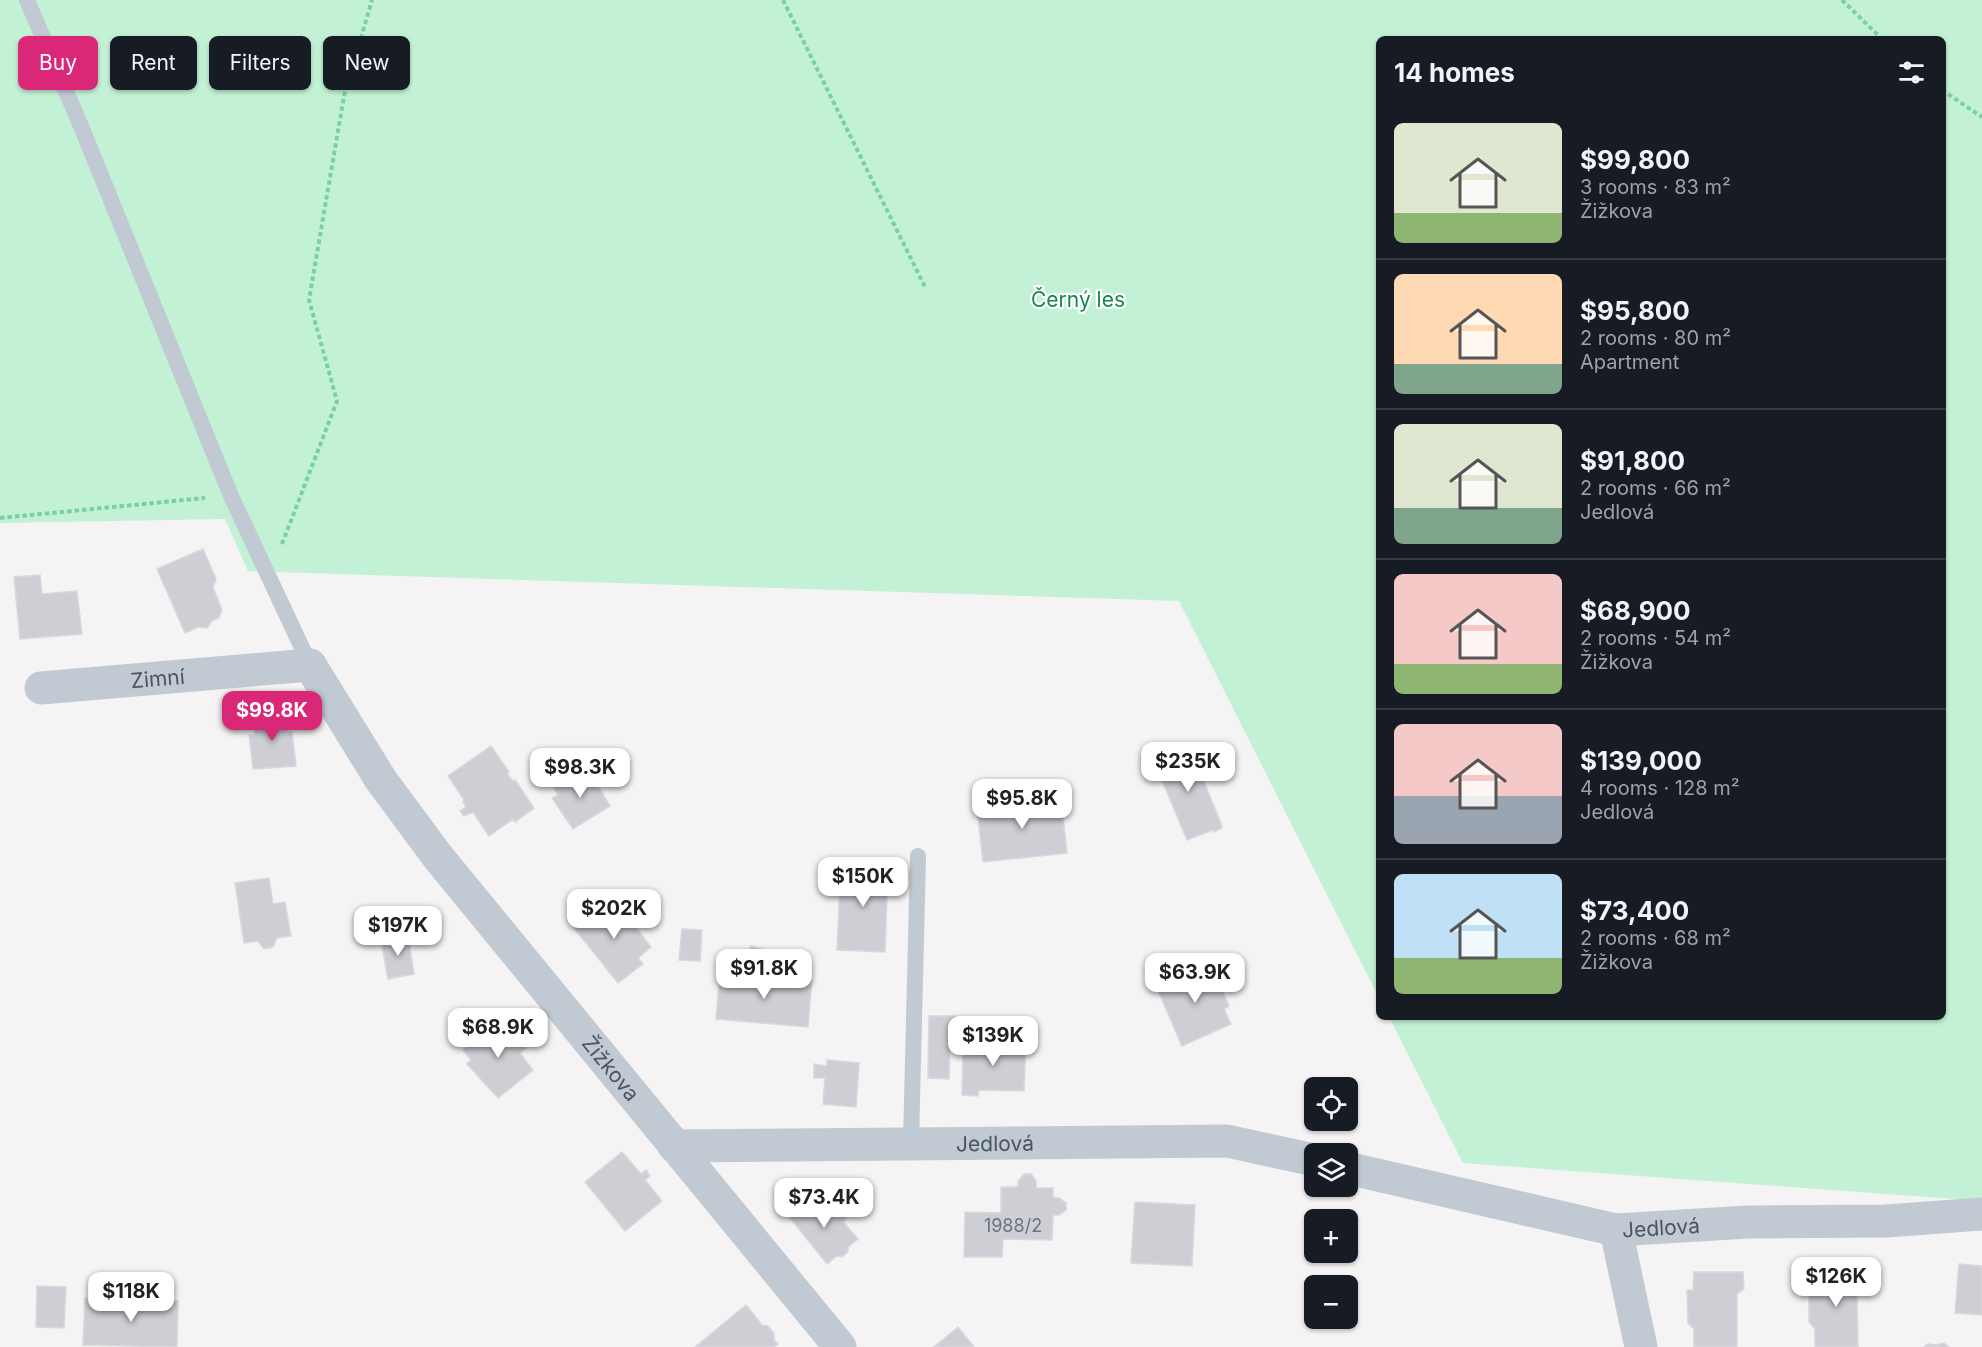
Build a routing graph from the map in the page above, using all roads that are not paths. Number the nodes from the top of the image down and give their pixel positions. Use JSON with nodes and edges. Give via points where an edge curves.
{"nodes":[{"id":1,"x":27,"y":0,"type":"edge"},
{"id":2,"x":310,"y":665,"type":"junction"},
{"id":3,"x":41,"y":688,"type":"dead end"},
{"id":4,"x":918,"y":856,"type":"dead end"},
{"id":5,"x":911,"y":1144,"type":"junction"},
{"id":6,"x":674,"y":1146,"type":"junction"},
{"id":7,"x":1304,"y":1158,"type":"edge"},
{"id":8,"x":1358,"y":1171,"type":"edge"},
{"id":9,"x":1982,"y":1214,"type":"edge"},
{"id":10,"x":1616,"y":1230,"type":"junction"},
{"id":11,"x":840,"y":1347,"type":"edge"},
{"id":12,"x":1641,"y":1347,"type":"edge"}],
"edges":[{"from":1,"to":2,"type":"lane","via":[[231,496]]},
{"from":2,"to":3,"type":"street","name":"Zimní"},
{"from":2,"to":6,"type":"street","name":"Žižkova","via":[[381,780],[438,857]]},
{"from":4,"to":5,"type":"lane"},
{"from":5,"to":6,"type":"street","name":"Jedlová"},
{"from":5,"to":7,"type":"street","name":"Jedlová","via":[[1227,1141]]},
{"from":6,"to":11,"type":"street","name":"Žižkova"},
{"from":8,"to":10,"type":"street","name":"Jedlová"},
{"from":9,"to":10,"type":"street","name":"Jedlová"},
{"from":10,"to":12,"type":"street"}]}
